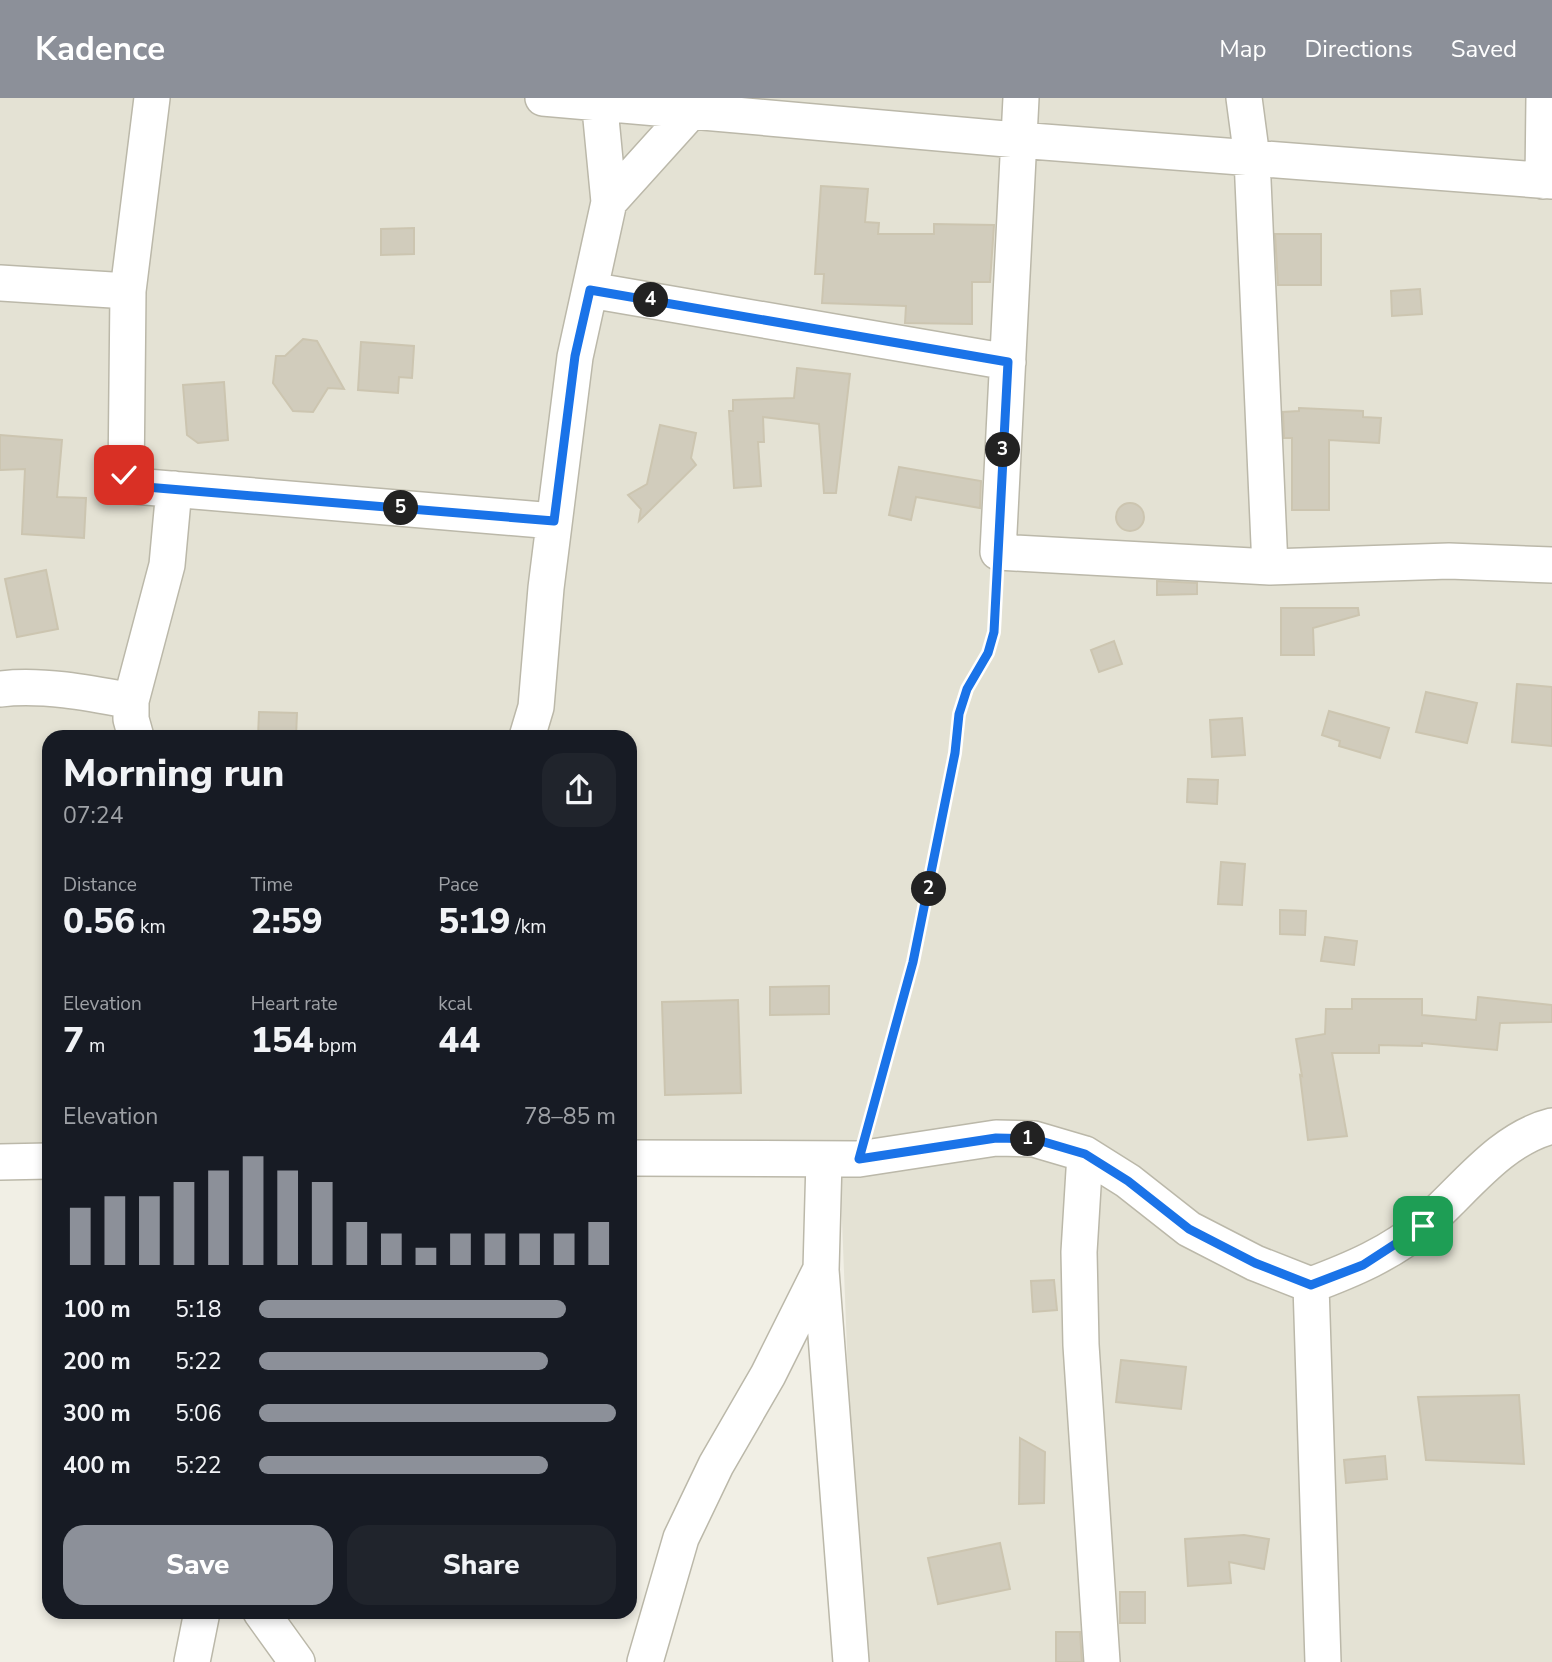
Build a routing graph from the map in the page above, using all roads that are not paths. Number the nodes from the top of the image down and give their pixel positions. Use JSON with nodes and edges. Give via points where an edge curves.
{"nodes":[{"id":1,"x":152,"y":98,"type":"edge"},
{"id":2,"x":542,"y":98,"type":"edge"},
{"id":3,"x":1021,"y":98,"type":"edge"},
{"id":4,"x":1244,"y":98,"type":"edge"},
{"id":5,"x":1544,"y":98,"type":"edge"},
{"id":6,"x":599,"y":101,"type":"edge"},
{"id":7,"x":810,"y":109,"type":"edge"},
{"id":8,"x":692,"y":110,"type":"junction"},
{"id":9,"x":1018,"y":140,"type":"junction"},
{"id":10,"x":1252,"y":158,"type":"junction"},
{"id":11,"x":1547,"y":181,"type":"edge"},
{"id":12,"x":609,"y":202,"type":"junction"},
{"id":13,"x":0,"y":283,"type":"edge"},
{"id":14,"x":590,"y":290,"type":"junction"},
{"id":15,"x":128,"y":291,"type":"junction"},
{"id":16,"x":1008,"y":362,"type":"junction"},
{"id":17,"x":174,"y":489,"type":"junction"},
{"id":18,"x":554,"y":521,"type":"junction"},
{"id":19,"x":1552,"y":565,"type":"edge"},
{"id":20,"x":1270,"y":567,"type":"junction"},
{"id":21,"x":0,"y":689,"type":"edge"},
{"id":22,"x":131,"y":701,"type":"junction"},
{"id":23,"x":134,"y":730,"type":"edge"},
{"id":24,"x":529,"y":730,"type":"edge"},
{"id":25,"x":1552,"y":1126,"type":"edge"},
{"id":26,"x":1085,"y":1154,"type":"junction"},
{"id":27,"x":637,"y":1158,"type":"edge"},
{"id":28,"x":824,"y":1160,"type":"junction"},
{"id":29,"x":821,"y":1270,"type":"junction"},
{"id":30,"x":1311,"y":1285,"type":"junction"},
{"id":31,"x":201,"y":1619,"type":"edge"},
{"id":32,"x":266,"y":1619,"type":"edge"},
{"id":33,"x":192,"y":1662,"type":"edge"},
{"id":34,"x":297,"y":1662,"type":"edge"},
{"id":35,"x":645,"y":1662,"type":"edge"},
{"id":36,"x":851,"y":1662,"type":"edge"},
{"id":37,"x":1102,"y":1662,"type":"edge"},
{"id":38,"x":1323,"y":1662,"type":"edge"}],
"edges":[{"from":1,"to":15,"type":"street"},
{"from":2,"to":6,"type":"street"},
{"from":3,"to":9,"type":"street"},
{"from":4,"to":10,"type":"street"},
{"from":5,"to":11,"type":"street"},
{"from":6,"to":8,"type":"street"},
{"from":6,"to":12,"type":"street"},
{"from":7,"to":8,"type":"street"},
{"from":7,"to":9,"type":"street"},
{"from":8,"to":12,"type":"street"},
{"from":9,"to":10,"type":"street"},
{"from":9,"to":16,"type":"street"},
{"from":10,"to":11,"type":"street"},
{"from":10,"to":20,"type":"street"},
{"from":12,"to":14,"type":"street"},
{"from":13,"to":15,"type":"street"},
{"from":14,"to":16,"type":"street"},
{"from":14,"to":18,"type":"street","via":[[575,356]]},
{"from":15,"to":17,"type":"street","via":[[124,475],[134,486]]},
{"from":16,"to":20,"type":"street","via":[[998,552]]},
{"from":17,"to":18,"type":"street"},
{"from":17,"to":22,"type":"street","via":[[167,565]]},
{"from":18,"to":24,"type":"street","via":[[536,707]]},
{"from":19,"to":20,"type":"street","via":[[1449,561]]},
{"from":21,"to":22,"type":"street","via":[[84,693]]},
{"from":22,"to":23,"type":"street"},
{"from":25,"to":30,"type":"street","via":[[1512,1144],[1423,1226],[1363,1265]]},
{"from":26,"to":28,"type":"street","via":[[1034,1139],[996,1138]]},
{"from":26,"to":30,"type":"street","via":[[1189,1229]]},
{"from":26,"to":37,"type":"street","via":[[1079,1252],[1081,1345]]},
{"from":27,"to":28,"type":"street"},
{"from":28,"to":29,"type":"street"},
{"from":29,"to":35,"type":"street","via":[[681,1538]]},
{"from":29,"to":36,"type":"street"},
{"from":30,"to":38,"type":"street"},
{"from":31,"to":33,"type":"street"},
{"from":32,"to":34,"type":"street"}]}
